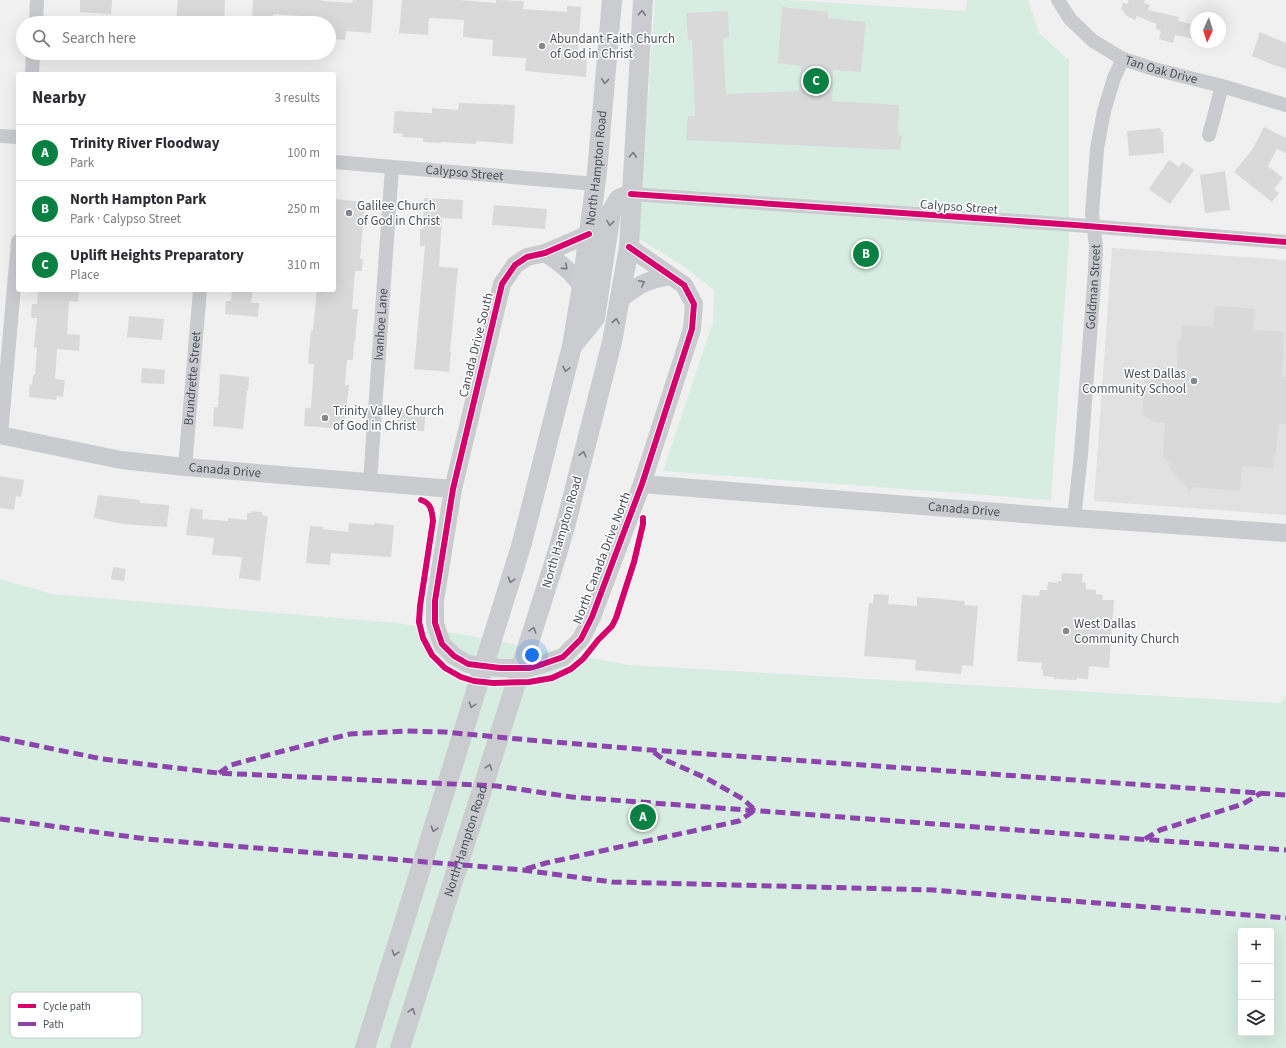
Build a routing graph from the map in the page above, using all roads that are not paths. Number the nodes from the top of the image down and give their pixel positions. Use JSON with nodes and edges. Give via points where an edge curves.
{"nodes":[{"id":1,"x":37,"y":0,"type":"edge"},
{"id":2,"x":612,"y":0,"type":"edge"},
{"id":3,"x":643,"y":0,"type":"edge"},
{"id":4,"x":1058,"y":0,"type":"edge"},
{"id":5,"x":36,"y":16,"type":"edge"},
{"id":6,"x":1123,"y":59,"type":"junction"},
{"id":7,"x":33,"y":60,"type":"edge"},
{"id":8,"x":32,"y":72,"type":"edge"},
{"id":9,"x":1222,"y":86,"type":"junction"},
{"id":10,"x":1286,"y":105,"type":"edge"},
{"id":11,"x":1209,"y":135,"type":"dead end"},
{"id":12,"x":0,"y":136,"type":"edge"},
{"id":13,"x":16,"y":137,"type":"edge"},
{"id":14,"x":336,"y":162,"type":"edge"},
{"id":15,"x":392,"y":167,"type":"junction"},
{"id":16,"x":596,"y":184,"type":"junction"},
{"id":17,"x":631,"y":194,"type":"junction"},
{"id":18,"x":1094,"y":227,"type":"junction"},
{"id":19,"x":589,"y":234,"type":"junction"},
{"id":20,"x":1286,"y":242,"type":"edge"},
{"id":21,"x":629,"y":247,"type":"junction"},
{"id":22,"x":544,"y":253,"type":"junction"},
{"id":23,"x":16,"y":263,"type":"edge"},
{"id":24,"x":670,"y":276,"type":"junction"},
{"id":25,"x":582,"y":286,"type":"junction"},
{"id":26,"x":200,"y":292,"type":"edge"},
{"id":27,"x":619,"y":300,"type":"junction"},
{"id":28,"x":572,"y":346,"type":"junction"},
{"id":29,"x":0,"y":435,"type":"edge"},
{"id":30,"x":184,"y":467,"type":"junction"},
{"id":31,"x":370,"y":482,"type":"junction"},
{"id":32,"x":642,"y":484,"type":"junction"},
{"id":33,"x":453,"y":489,"type":"junction"},
{"id":34,"x":1074,"y":518,"type":"junction"},
{"id":35,"x":1286,"y":533,"type":"edge"},
{"id":36,"x":365,"y":1048,"type":"edge"},
{"id":37,"x":400,"y":1048,"type":"edge"}],
"edges":[{"from":1,"to":5,"type":"street"},
{"from":2,"to":16,"type":"main road","name":"North Hampton Road","one_way":true},
{"from":17,"to":3,"type":"main road","name":"North Hampton Road","one_way":true},
{"from":4,"to":6,"type":"street","name":"Tan Oak Drive","via":[[1070,19],[1093,41]]},
{"from":6,"to":9,"type":"street","name":"Tan Oak Drive"},
{"from":6,"to":18,"type":"street","name":"Goldman Street","via":[[1104,111],[1097,149],[1092,206]]},
{"from":7,"to":8,"type":"street"},
{"from":9,"to":10,"type":"street","name":"Tan Oak Drive"},
{"from":9,"to":11,"type":"street"},
{"from":12,"to":13,"type":"street"},
{"from":14,"to":15,"type":"street","name":"Calypso Street"},
{"from":15,"to":16,"type":"street","name":"Calypso Street"},
{"from":15,"to":31,"type":"street","name":"Ivanhoe Lane"},
{"from":16,"to":19,"type":"main road","name":"North Hampton Road"},
{"from":17,"to":18,"type":"street","name":"Calypso Street"},
{"from":17,"to":21,"type":"main road","name":"North Hampton Road"},
{"from":17,"to":28,"type":"main road","one_way":true,"via":[[619,199],[611,212],[595,318]]},
{"from":18,"to":20,"type":"street","name":"Calypso Street"},
{"from":18,"to":34,"type":"street","name":"Goldman Street","via":[[1095,270]]},
{"from":19,"to":22,"type":"street","name":"Canada Drive South"},
{"from":19,"to":25,"type":"main road","name":"North Hampton Road"},
{"from":21,"to":24,"type":"street"},
{"from":21,"to":27,"type":"main road","name":"North Hampton Road"},
{"from":22,"to":25,"type":"street","one_way":true,"via":[[561,263]]},
{"from":22,"to":33,"type":"street","name":"Canada Drive South","via":[[528,257],[515,265],[502,284]]},
{"from":23,"to":29,"type":"street"},
{"from":27,"to":24,"type":"street","one_way":true,"via":[[646,281]]},
{"from":24,"to":32,"type":"street","via":[[684,285],[694,304],[692,329]]},
{"from":25,"to":28,"type":"main road","name":"North Hampton Road"},
{"from":26,"to":30,"type":"street","name":"Brundrette Street"},
{"from":37,"to":27,"type":"main road","name":"North Hampton Road","one_way":true,"bridge":true,"via":[[557,554],[612,342]]},
{"from":28,"to":36,"type":"main road","name":"North Hampton Road","one_way":true,"bridge":true,"via":[[522,543]]},
{"from":29,"to":30,"type":"street","name":"Canada Drive","via":[[121,460]]},
{"from":30,"to":31,"type":"street","name":"Canada Drive"},
{"from":31,"to":33,"type":"street","name":"Canada Drive"},
{"from":32,"to":33,"type":"street","name":"North Canada Drive North","via":[[592,618],[581,639],[562,657],[530,668],[468,664],[454,656],[442,644],[435,623],[435,601]]},
{"from":32,"to":34,"type":"street","name":"Canada Drive"},
{"from":34,"to":35,"type":"street","name":"Canada Drive"}]}
